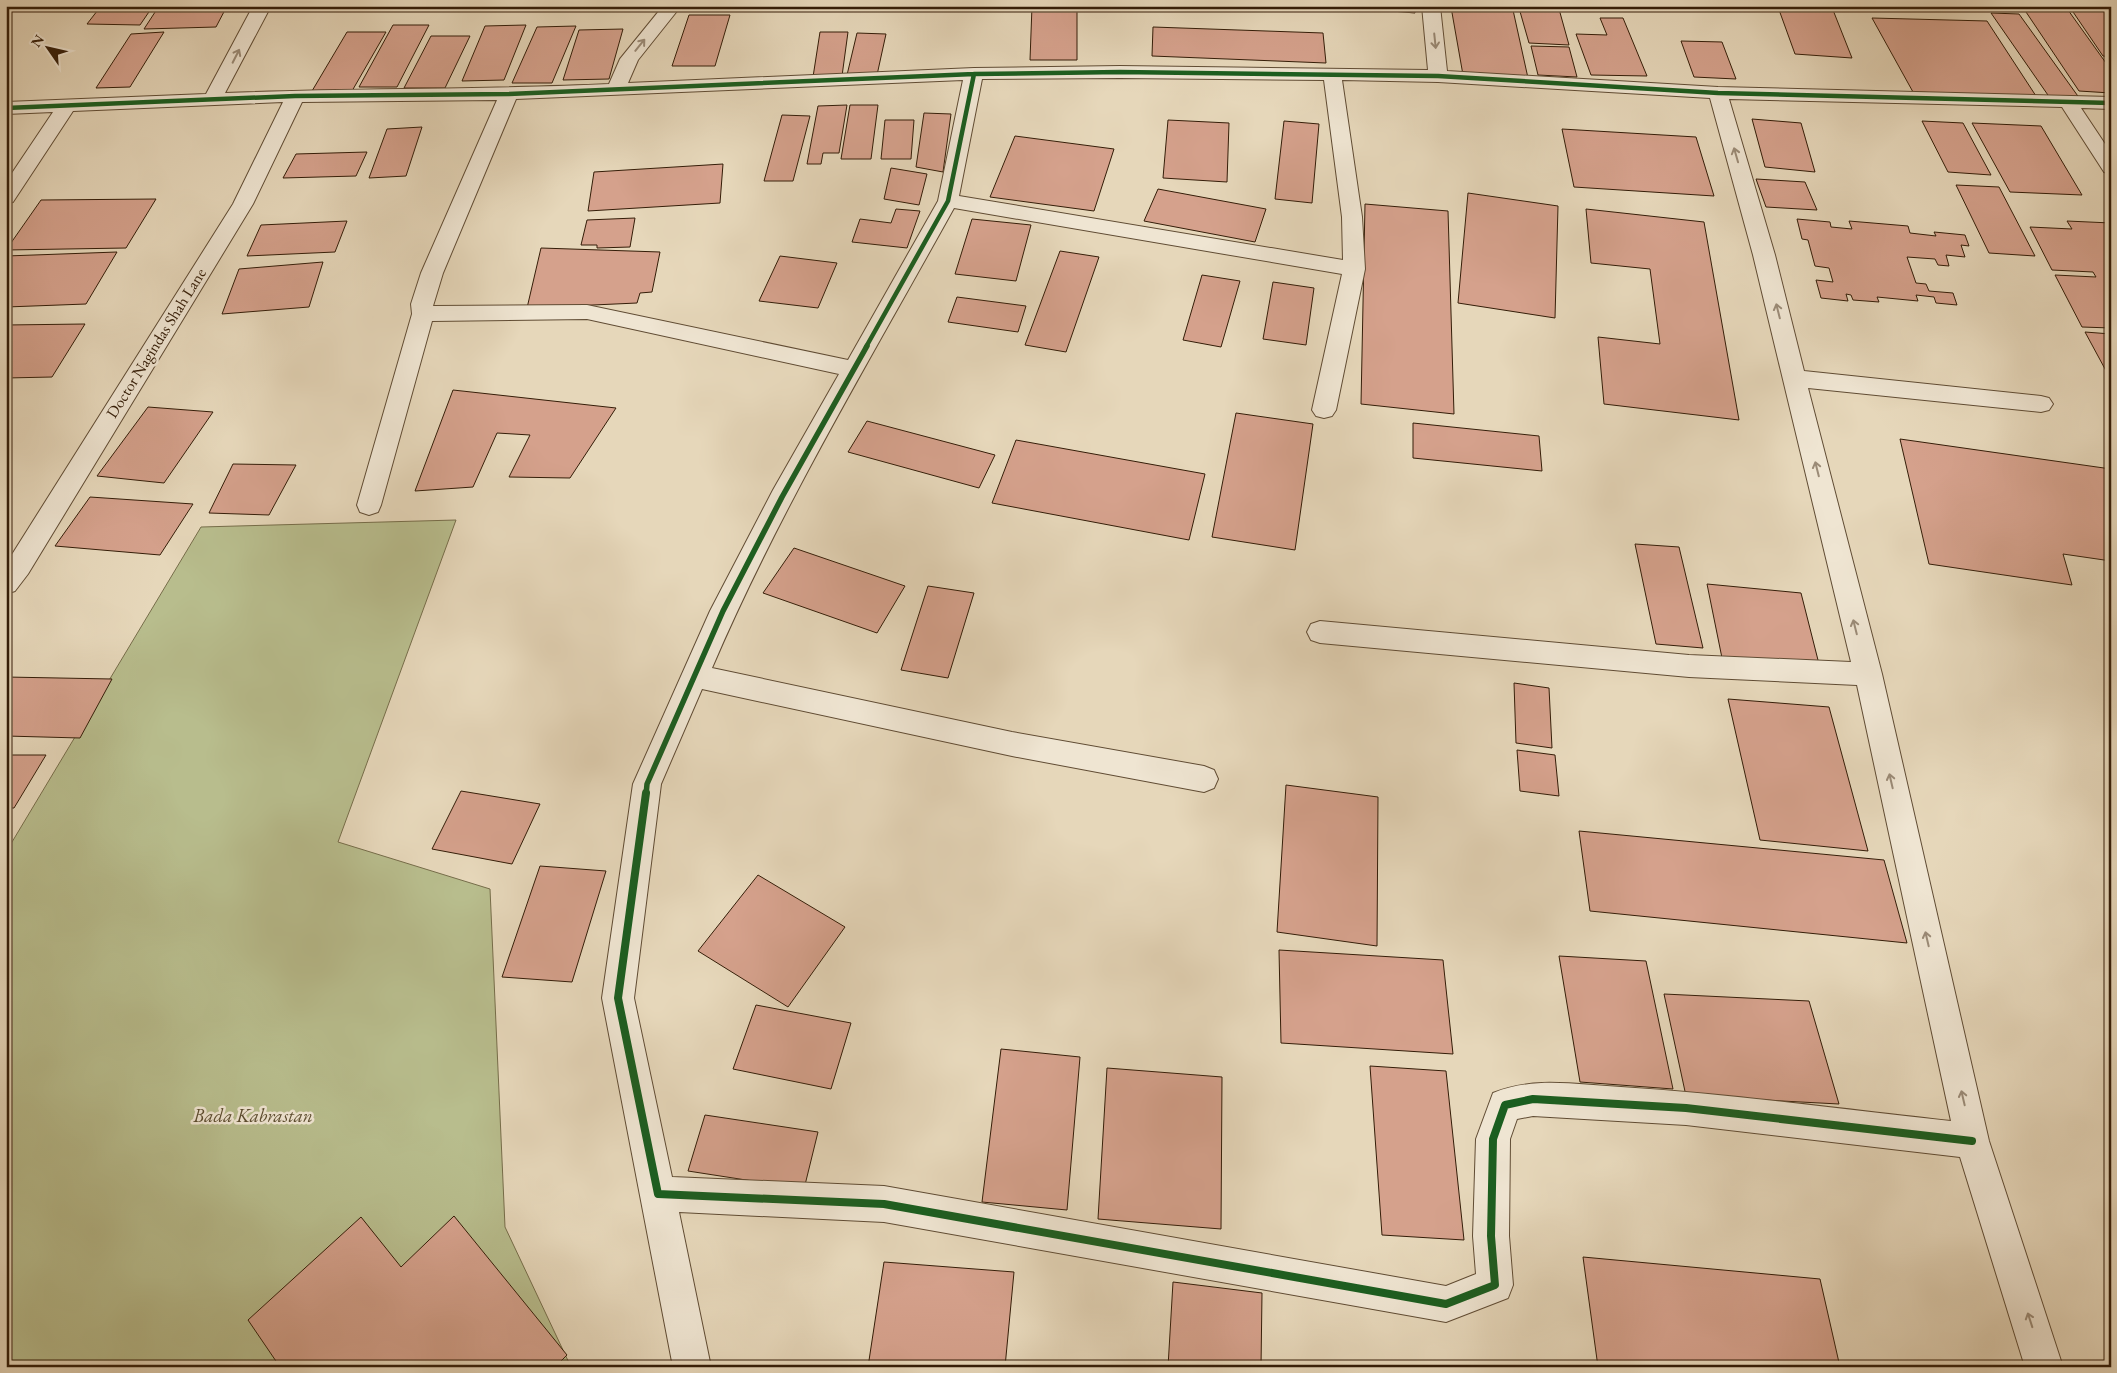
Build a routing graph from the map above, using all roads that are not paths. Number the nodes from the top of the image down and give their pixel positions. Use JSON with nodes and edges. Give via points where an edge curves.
{"nodes":[{"id":1,"x":262,"y":6,"type":"edge"},
{"id":2,"x":672,"y":6,"type":"edge"},
{"id":3,"x":1431,"y":6,"type":"edge"},
{"id":4,"x":974,"y":74,"type":"junction"},
{"id":5,"x":1332,"y":74,"type":"junction"},
{"id":6,"x":1438,"y":76,"type":"junction"},
{"id":7,"x":617,"y":88,"type":"junction"},
{"id":8,"x":1718,"y":92,"type":"junction"},
{"id":9,"x":509,"y":94,"type":"junction"},
{"id":10,"x":295,"y":96,"type":"junction"},
{"id":11,"x":213,"y":100,"type":"junction"},
{"id":12,"x":2068,"y":102,"type":"junction"},
{"id":13,"x":2111,"y":102,"type":"edge"},
{"id":14,"x":67,"y":106,"type":"junction"},
{"id":15,"x":6,"y":108,"type":"edge"},
{"id":16,"x":2111,"y":168,"type":"edge"},
{"id":17,"x":6,"y":198,"type":"edge"},
{"id":18,"x":948,"y":201,"type":"junction"},
{"id":19,"x":1354,"y":269,"type":"junction"},
{"id":20,"x":423,"y":314,"type":"junction"},
{"id":21,"x":853,"y":368,"type":"junction"},
{"id":22,"x":1795,"y":378,"type":"junction"},
{"id":23,"x":2041,"y":404,"type":"dead end"},
{"id":24,"x":1324,"y":410,"type":"dead end"},
{"id":25,"x":369,"y":505,"type":"dead end"},
{"id":26,"x":6,"y":584,"type":"edge"},
{"id":27,"x":1320,"y":632,"type":"dead end"},
{"id":28,"x":1868,"y":674,"type":"junction"},
{"id":29,"x":695,"y":676,"type":"junction"},
{"id":30,"x":1204,"y":779,"type":"dead end"},
{"id":31,"x":1972,"y":1142,"type":"junction"},
{"id":32,"x":658,"y":1194,"type":"junction"},
{"id":33,"x":692,"y":1367,"type":"edge"},
{"id":34,"x":2044,"y":1367,"type":"edge"}],
"edges":[{"from":11,"to":1,"type":"street","one_way":true},
{"from":7,"to":2,"type":"street","one_way":true,"via":[[629,59]]},
{"from":3,"to":6,"type":"street","one_way":true},
{"from":4,"to":5,"type":"street"},
{"from":4,"to":7,"type":"street"},
{"from":4,"to":18,"type":"street"},
{"from":5,"to":6,"type":"street"},
{"from":5,"to":19,"type":"street","via":[[1352,217]]},
{"from":6,"to":8,"type":"street"},
{"from":7,"to":9,"type":"street"},
{"from":8,"to":12,"type":"street"},
{"from":22,"to":8,"type":"street","one_way":true},
{"from":9,"to":10,"type":"street"},
{"from":9,"to":20,"type":"street","via":[[432,273],[422,304]]},
{"from":10,"to":11,"type":"street"},
{"from":10,"to":26,"type":"street","name":"Doctor Nagindas Shah Lane","via":[[243,204]]},
{"from":11,"to":14,"type":"street"},
{"from":12,"to":13,"type":"street"},
{"from":12,"to":16,"type":"street"},
{"from":14,"to":15,"type":"street"},
{"from":14,"to":17,"type":"street"},
{"from":18,"to":19,"type":"street"},
{"from":18,"to":21,"type":"street"},
{"from":19,"to":24,"type":"street"},
{"from":20,"to":21,"type":"street","via":[[587,312]]},
{"from":20,"to":25,"type":"street"},
{"from":21,"to":29,"type":"street","via":[[723,611]]},
{"from":22,"to":23,"type":"street"},
{"from":28,"to":22,"type":"street","one_way":true},
{"from":27,"to":28,"type":"street","via":[[1689,666]]},
{"from":31,"to":28,"type":"street","one_way":true},
{"from":29,"to":30,"type":"street","via":[[1012,744]]},
{"from":29,"to":32,"type":"street","via":[[647,784],[618,998]]},
{"from":31,"to":32,"type":"street","via":[[1686,1108],[1533,1099],[1505,1105],[1493,1139],[1491,1236],[1495,1285],[1446,1304],[884,1204]]},
{"from":34,"to":31,"type":"street","one_way":true},
{"from":32,"to":33,"type":"street"}]}
